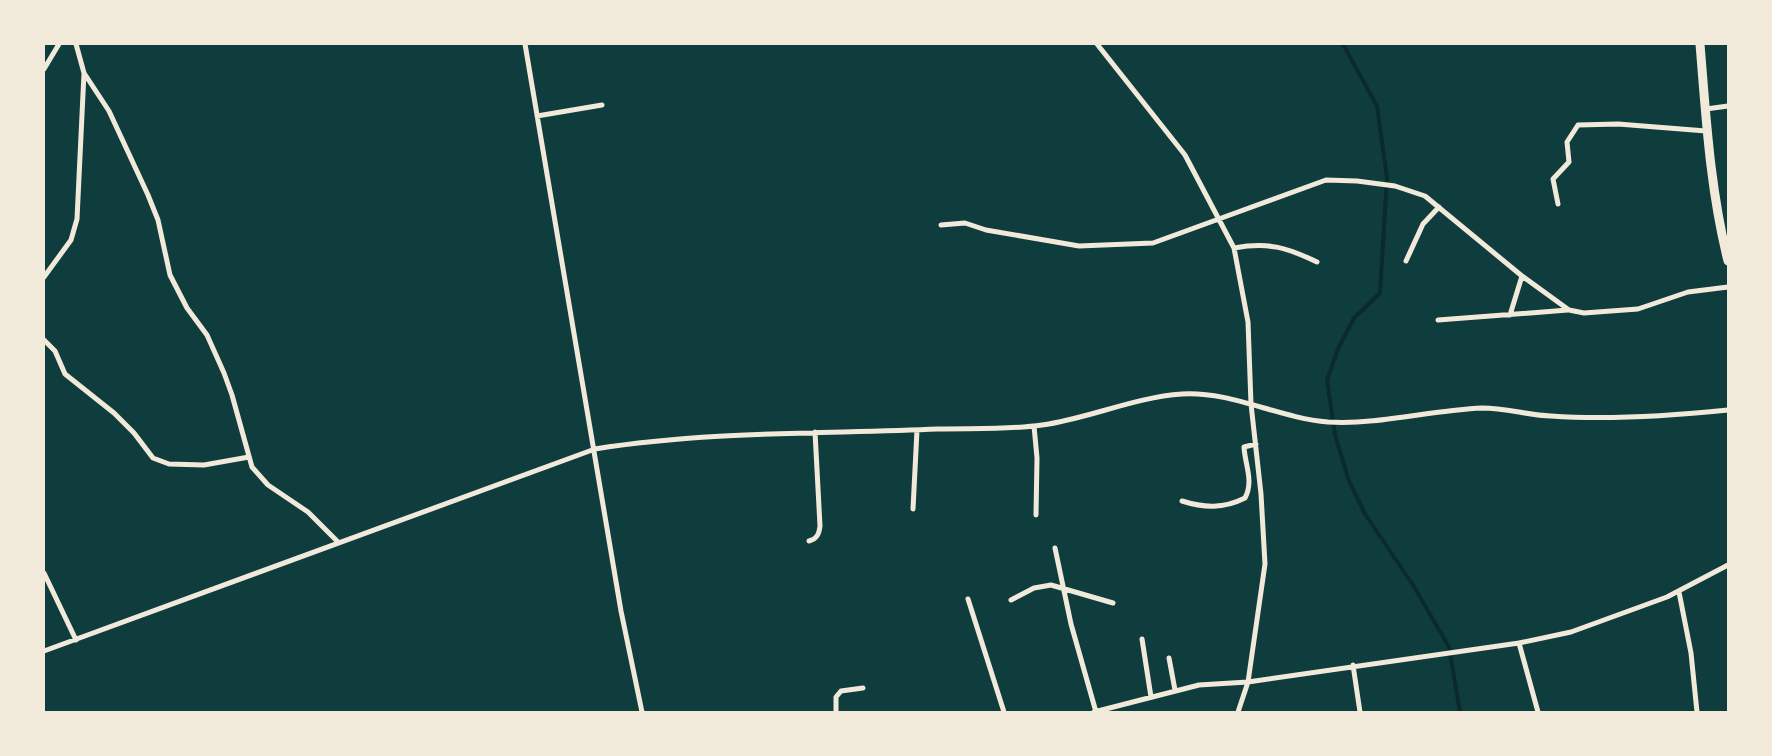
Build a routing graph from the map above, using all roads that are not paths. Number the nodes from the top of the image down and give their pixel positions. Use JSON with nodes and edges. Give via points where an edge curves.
{"nodes":[{"id":1,"x":59,"y":44,"type":"edge"},
{"id":2,"x":76,"y":44,"type":"edge"},
{"id":3,"x":525,"y":44,"type":"edge"},
{"id":4,"x":1097,"y":44,"type":"edge"},
{"id":5,"x":1700,"y":44,"type":"edge"},
{"id":6,"x":44,"y":69,"type":"edge"},
{"id":7,"x":84,"y":73,"type":"junction"},
{"id":8,"x":602,"y":105,"type":"dead end"},
{"id":9,"x":1728,"y":106,"type":"edge"},
{"id":10,"x":1706,"y":109,"type":"junction"},
{"id":11,"x":537,"y":116,"type":"junction"},
{"id":12,"x":1706,"y":131,"type":"junction"},
{"id":13,"x":1558,"y":204,"type":"dead end"},
{"id":14,"x":1439,"y":207,"type":"junction"},
{"id":15,"x":1217,"y":218,"type":"junction"},
{"id":16,"x":941,"y":225,"type":"dead end"},
{"id":17,"x":1234,"y":248,"type":"junction"},
{"id":18,"x":1406,"y":261,"type":"dead end"},
{"id":19,"x":1728,"y":261,"type":"edge"},
{"id":20,"x":1317,"y":262,"type":"dead end"},
{"id":21,"x":1522,"y":276,"type":"junction"},
{"id":22,"x":44,"y":277,"type":"edge"},
{"id":23,"x":1728,"y":287,"type":"edge"},
{"id":24,"x":1569,"y":310,"type":"junction"},
{"id":25,"x":1510,"y":315,"type":"junction"},
{"id":26,"x":1438,"y":320,"type":"dead end"},
{"id":27,"x":44,"y":340,"type":"edge"},
{"id":28,"x":1251,"y":404,"type":"junction"},
{"id":29,"x":1728,"y":410,"type":"edge"},
{"id":30,"x":1034,"y":426,"type":"junction"},
{"id":31,"x":917,"y":430,"type":"junction"},
{"id":32,"x":815,"y":432,"type":"junction"},
{"id":33,"x":1256,"y":444,"type":"junction"},
{"id":34,"x":595,"y":450,"type":"junction"},
{"id":35,"x":248,"y":457,"type":"junction"},
{"id":36,"x":1182,"y":501,"type":"dead end"},
{"id":37,"x":913,"y":509,"type":"dead end"},
{"id":38,"x":1036,"y":515,"type":"dead end"},
{"id":39,"x":809,"y":541,"type":"dead end"},
{"id":40,"x":338,"y":542,"type":"junction"},
{"id":41,"x":1055,"y":548,"type":"dead end"},
{"id":42,"x":1728,"y":565,"type":"edge"},
{"id":43,"x":44,"y":573,"type":"edge"},
{"id":44,"x":1064,"y":589,"type":"junction"},
{"id":45,"x":1679,"y":592,"type":"junction"},
{"id":46,"x":968,"y":599,"type":"dead end"},
{"id":47,"x":1011,"y":600,"type":"dead end"},
{"id":48,"x":1113,"y":603,"type":"dead end"},
{"id":49,"x":1142,"y":639,"type":"dead end"},
{"id":50,"x":76,"y":640,"type":"junction"},
{"id":51,"x":1519,"y":643,"type":"junction"},
{"id":52,"x":44,"y":651,"type":"edge"},
{"id":53,"x":1168,"y":658,"type":"dead end"},
{"id":54,"x":1354,"y":665,"type":"junction"},
{"id":55,"x":1248,"y":682,"type":"junction"},
{"id":56,"x":863,"y":688,"type":"dead end"},
{"id":57,"x":1175,"y":690,"type":"junction"},
{"id":58,"x":1151,"y":697,"type":"junction"},
{"id":59,"x":642,"y":712,"type":"edge"},
{"id":60,"x":836,"y":712,"type":"edge"},
{"id":61,"x":1004,"y":712,"type":"edge"},
{"id":62,"x":1095,"y":712,"type":"edge"},
{"id":63,"x":1238,"y":712,"type":"edge"},
{"id":64,"x":1360,"y":712,"type":"edge"},
{"id":65,"x":1538,"y":712,"type":"edge"},
{"id":66,"x":1697,"y":712,"type":"edge"}],
"edges":[{"from":1,"to":6,"type":"street"},
{"from":2,"to":7,"type":"street"},
{"from":3,"to":11,"type":"street"},
{"from":4,"to":15,"type":"street","via":[[1185,155]]},
{"from":5,"to":10,"type":"street"},
{"from":7,"to":22,"type":"street","via":[[77,219],[71,240]]},
{"from":7,"to":35,"type":"street","via":[[109,111],[148,195],[158,220],[170,275],[187,308],[207,335],[224,373]]},
{"from":8,"to":11,"type":"street"},
{"from":9,"to":10,"type":"street"},
{"from":10,"to":12,"type":"street"},
{"from":11,"to":34,"type":"street"},
{"from":12,"to":13,"type":"street","via":[[1618,124],[1578,125],[1567,142],[1569,162],[1553,179]]},
{"from":12,"to":19,"type":"street","via":[[1718,221]]},
{"from":14,"to":15,"type":"street","via":[[1425,196],[1395,186],[1326,180]]},
{"from":14,"to":18,"type":"street","via":[[1423,224]]},
{"from":14,"to":21,"type":"street"},
{"from":15,"to":16,"type":"street","via":[[1153,243],[1079,246],[986,230],[965,223]]},
{"from":15,"to":17,"type":"street"},
{"from":17,"to":20,"type":"street","via":[[1275,245]]},
{"from":17,"to":28,"type":"street","via":[[1248,322]]},
{"from":21,"to":24,"type":"street"},
{"from":21,"to":25,"type":"street"},
{"from":23,"to":24,"type":"street","via":[[1688,292],[1638,309],[1584,313]]},
{"from":24,"to":25,"type":"street"},
{"from":25,"to":26,"type":"street"},
{"from":27,"to":35,"type":"street","via":[[55,351],[64,374],[114,413],[153,458],[169,464],[204,465]]},
{"from":28,"to":29,"type":"street","via":[[1339,422],[1483,408],[1549,416],[1612,417]]},
{"from":28,"to":30,"type":"street","via":[[1216,396],[1181,394]]},
{"from":28,"to":33,"type":"street"},
{"from":30,"to":31,"type":"street"},
{"from":30,"to":38,"type":"street"},
{"from":31,"to":32,"type":"street"},
{"from":31,"to":37,"type":"street"},
{"from":32,"to":34,"type":"street","via":[[642,442]]},
{"from":32,"to":39,"type":"street","via":[[820,526],[819,534]]},
{"from":33,"to":36,"type":"street","via":[[1244,447],[1249,478],[1244,498],[1212,508]]},
{"from":33,"to":55,"type":"street","via":[[1265,564]]},
{"from":34,"to":40,"type":"street"},
{"from":34,"to":59,"type":"street","via":[[621,611]]},
{"from":35,"to":40,"type":"street","via":[[268,486],[308,512]]},
{"from":40,"to":50,"type":"street"},
{"from":41,"to":44,"type":"street"},
{"from":42,"to":45,"type":"street"},
{"from":43,"to":50,"type":"street"},
{"from":44,"to":47,"type":"street","via":[[1043,585]]},
{"from":44,"to":48,"type":"street"},
{"from":44,"to":62,"type":"street","via":[[1070,624]]},
{"from":45,"to":51,"type":"street","via":[[1571,632]]},
{"from":45,"to":66,"type":"street","via":[[1691,653]]},
{"from":46,"to":61,"type":"street"},
{"from":49,"to":58,"type":"street"},
{"from":50,"to":52,"type":"street"},
{"from":51,"to":54,"type":"street"},
{"from":51,"to":65,"type":"street"},
{"from":53,"to":57,"type":"street"},
{"from":54,"to":55,"type":"street"},
{"from":54,"to":64,"type":"street"},
{"from":55,"to":57,"type":"street"},
{"from":55,"to":63,"type":"street"},
{"from":56,"to":60,"type":"street","via":[[841,691],[836,697]]},
{"from":57,"to":58,"type":"street"},
{"from":58,"to":62,"type":"street"}]}
